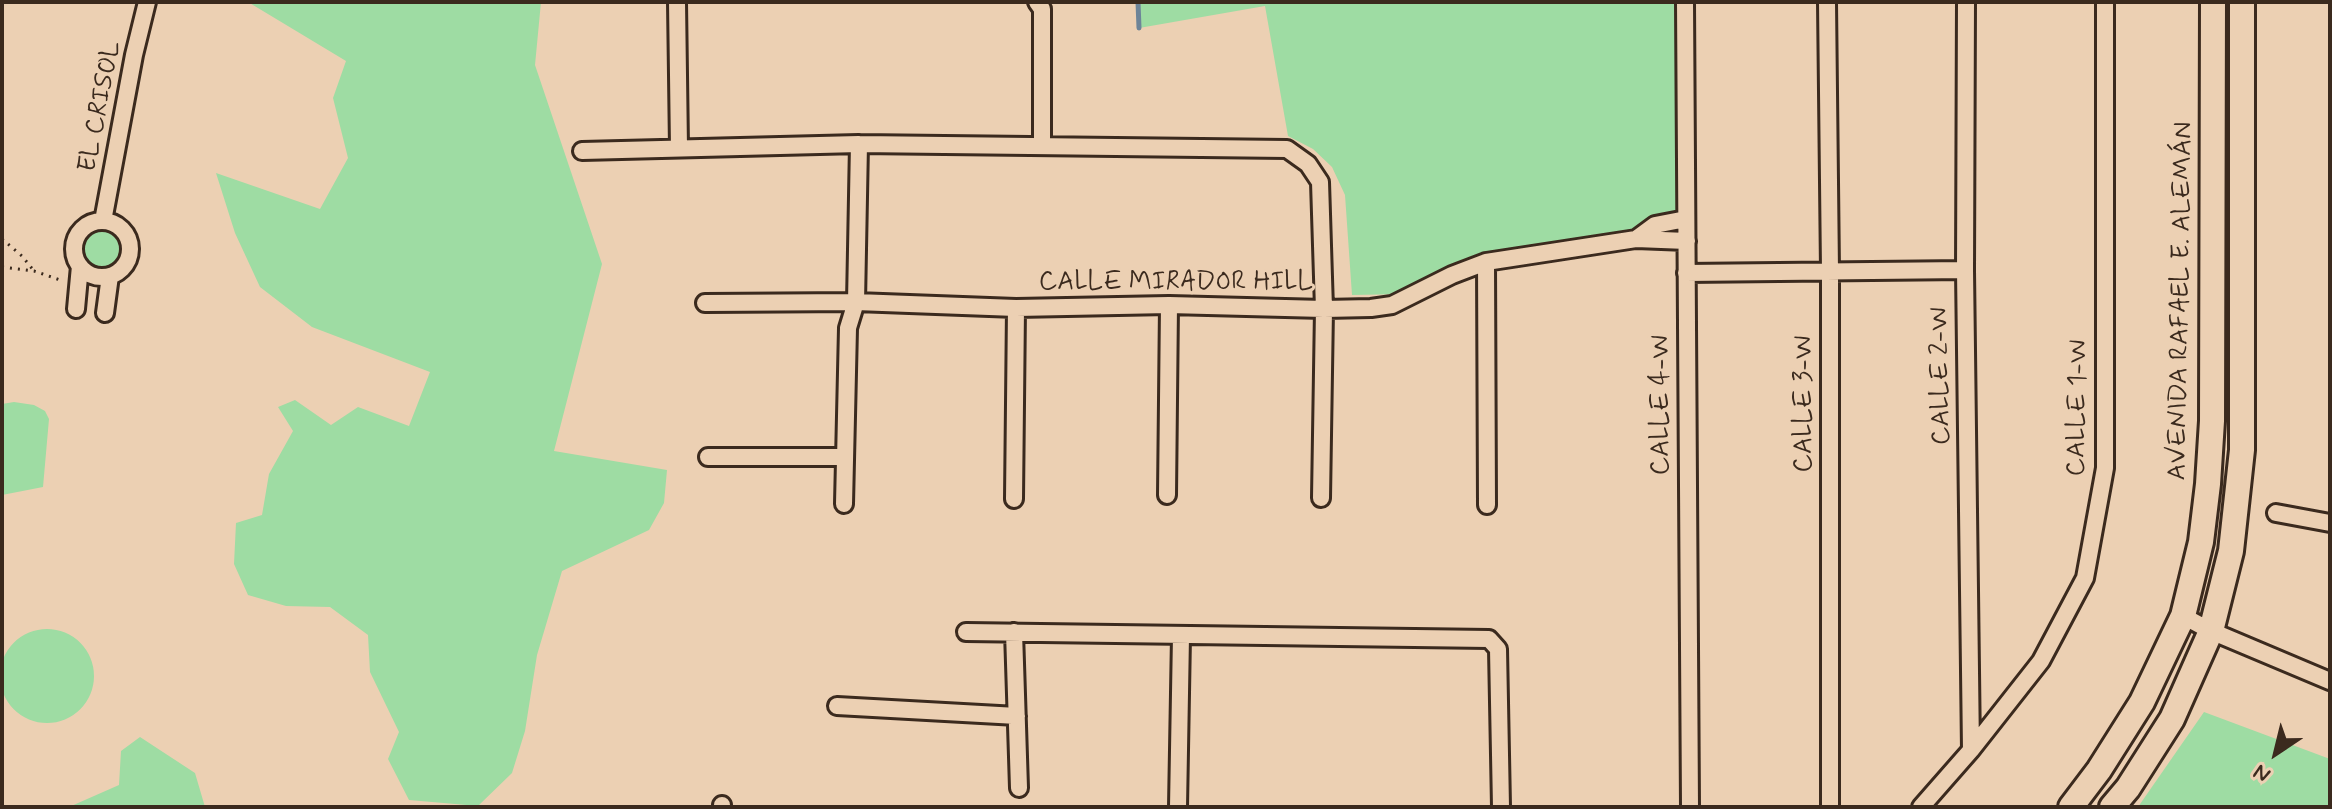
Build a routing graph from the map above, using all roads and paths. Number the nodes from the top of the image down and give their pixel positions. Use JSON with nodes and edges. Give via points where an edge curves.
{"nodes":[{"id":1,"x":147,"y":2,"type":"edge"},
{"id":2,"x":677,"y":2,"type":"edge"},
{"id":3,"x":1037,"y":2,"type":"edge"},
{"id":4,"x":1685,"y":2,"type":"edge"},
{"id":5,"x":1827,"y":2,"type":"edge"},
{"id":6,"x":1966,"y":2,"type":"edge"},
{"id":7,"x":2105,"y":2,"type":"edge"},
{"id":8,"x":2213,"y":2,"type":"edge"},
{"id":9,"x":2242,"y":2,"type":"edge"},
{"id":10,"x":859,"y":144,"type":"junction"},
{"id":11,"x":1042,"y":144,"type":"junction"},
{"id":12,"x":679,"y":148,"type":"junction"},
{"id":13,"x":582,"y":151,"type":"dead end"},
{"id":14,"x":1686,"y":219,"type":"junction"},
{"id":15,"x":103,"y":221,"type":"junction"},
{"id":16,"x":2,"y":239,"type":"edge"},
{"id":17,"x":1636,"y":239,"type":"junction"},
{"id":18,"x":1687,"y":241,"type":"junction"},
{"id":19,"x":1486,"y":262,"type":"junction"},
{"id":20,"x":80,"y":266,"type":"junction"},
{"id":21,"x":2,"y":267,"type":"edge"},
{"id":22,"x":1965,"y":270,"type":"junction"},
{"id":23,"x":34,"y":271,"type":"junction"},
{"id":24,"x":1830,"y":271,"type":"junction"},
{"id":25,"x":1686,"y":273,"type":"junction"},
{"id":26,"x":110,"y":276,"type":"junction"},
{"id":27,"x":78,"y":285,"type":"junction"},
{"id":28,"x":856,"y":302,"type":"junction"},
{"id":29,"x":705,"y":303,"type":"dead end"},
{"id":30,"x":1169,"y":305,"type":"junction"},
{"id":31,"x":1016,"y":308,"type":"junction"},
{"id":32,"x":76,"y":309,"type":"dead end"},
{"id":33,"x":1324,"y":309,"type":"junction"},
{"id":34,"x":105,"y":313,"type":"dead end"},
{"id":35,"x":708,"y":457,"type":"dead end"},
{"id":36,"x":845,"y":457,"type":"junction"},
{"id":37,"x":1167,"y":495,"type":"dead end"},
{"id":38,"x":1321,"y":498,"type":"dead end"},
{"id":39,"x":1014,"y":499,"type":"dead end"},
{"id":40,"x":844,"y":504,"type":"dead end"},
{"id":41,"x":1487,"y":505,"type":"dead end"},
{"id":42,"x":2276,"y":513,"type":"dead end"},
{"id":43,"x":2330,"y":523,"type":"edge"},
{"id":44,"x":2183,"y":616,"type":"junction"},
{"id":45,"x":2211,"y":631,"type":"junction"},
{"id":46,"x":966,"y":632,"type":"dead end"},
{"id":47,"x":1014,"y":632,"type":"junction"},
{"id":48,"x":1181,"y":636,"type":"junction"},
{"id":49,"x":2330,"y":681,"type":"edge"},
{"id":50,"x":837,"y":706,"type":"dead end"},
{"id":51,"x":1017,"y":716,"type":"junction"},
{"id":52,"x":1971,"y":750,"type":"junction"},
{"id":53,"x":1019,"y":788,"type":"dead end"},
{"id":54,"x":1178,"y":807,"type":"edge"},
{"id":55,"x":1501,"y":807,"type":"edge"},
{"id":56,"x":1690,"y":807,"type":"edge"},
{"id":57,"x":1830,"y":807,"type":"edge"},
{"id":58,"x":1921,"y":807,"type":"edge"},
{"id":59,"x":2071,"y":807,"type":"edge"},
{"id":60,"x":2112,"y":807,"type":"edge"}],
"edges":[{"from":1,"to":15,"type":"street","name":"EL CRISOL"},
{"from":2,"to":12,"type":"street"},
{"from":3,"to":11,"type":"street","via":[[1042,9]]},
{"from":4,"to":14,"type":"street","name":"CALLE 4-W"},
{"from":5,"to":24,"type":"street","name":"CALLE 3-W"},
{"from":6,"to":22,"type":"street","name":"CALLE 2-W"},
{"from":7,"to":52,"type":"street","name":"CALLE 1-W","via":[[2105,468],[2085,578],[2041,661]]},
{"from":8,"to":44,"type":"main road","name":"AVENIDA RAFAEL E. ALEMÁN","via":[[2212,421],[2201,542]]},
{"from":9,"to":45,"type":"main road","via":[[2242,450],[2231,551]]},
{"from":10,"to":11,"type":"street"},
{"from":10,"to":12,"type":"street"},
{"from":10,"to":28,"type":"street"},
{"from":11,"to":33,"type":"street","via":[[1287,149],[1308,164],[1320,182]]},
{"from":12,"to":13,"type":"street"},
{"from":14,"to":17,"type":"street","name":"CALLE MIRADOR HILL","via":[[1655,225]]},
{"from":14,"to":18,"type":"street","name":"CALLE 4-W"},
{"from":15,"to":20,"type":"street","via":[[79,233],[74,252]]},
{"from":15,"to":26,"type":"street","via":[[126,233],[130,250],[124,267]]},
{"from":16,"to":23,"type":"path"},
{"from":17,"to":18,"type":"street","name":"CALLE MIRADOR HILL"},
{"from":17,"to":19,"type":"street","name":"CALLE MIRADOR HILL"},
{"from":18,"to":25,"type":"street","name":"CALLE 4-W"},
{"from":19,"to":33,"type":"street","name":"CALLE MIRADOR HILL","via":[[1392,305]]},
{"from":19,"to":41,"type":"street"},
{"from":20,"to":26,"type":"street","via":[[90,274]]},
{"from":20,"to":27,"type":"street"},
{"from":21,"to":23,"type":"path"},
{"from":22,"to":24,"type":"street"},
{"from":22,"to":52,"type":"street","name":"CALLE 2-W"},
{"from":23,"to":27,"type":"path"},
{"from":24,"to":25,"type":"street"},
{"from":24,"to":57,"type":"street","name":"CALLE 3-W"},
{"from":25,"to":56,"type":"street","name":"CALLE 4-W"},
{"from":26,"to":34,"type":"street"},
{"from":27,"to":32,"type":"street"},
{"from":28,"to":29,"type":"street","name":"CALLE MIRADOR HILL"},
{"from":28,"to":31,"type":"street","name":"CALLE MIRADOR HILL"},
{"from":28,"to":36,"type":"street","via":[[848,328]]},
{"from":30,"to":31,"type":"street","name":"CALLE MIRADOR HILL"},
{"from":30,"to":33,"type":"street","name":"CALLE MIRADOR HILL"},
{"from":30,"to":37,"type":"street"},
{"from":31,"to":39,"type":"street"},
{"from":33,"to":38,"type":"street"},
{"from":35,"to":36,"type":"street"},
{"from":36,"to":40,"type":"street"},
{"from":42,"to":43,"type":"street"},
{"from":44,"to":45,"type":"street"},
{"from":44,"to":59,"type":"main road","name":"AVENIDA RAFAEL E. ALEMÁN","via":[[2142,702]]},
{"from":45,"to":49,"type":"street"},
{"from":45,"to":60,"type":"main road","via":[[2172,719]]},
{"from":46,"to":47,"type":"street"},
{"from":47,"to":48,"type":"street"},
{"from":47,"to":51,"type":"street"},
{"from":48,"to":54,"type":"street"},
{"from":48,"to":55,"type":"street","via":[[1489,639],[1498,649]]},
{"from":50,"to":51,"type":"street"},
{"from":51,"to":53,"type":"street"},
{"from":52,"to":58,"type":"street","name":"CALLE 1-W"}]}
